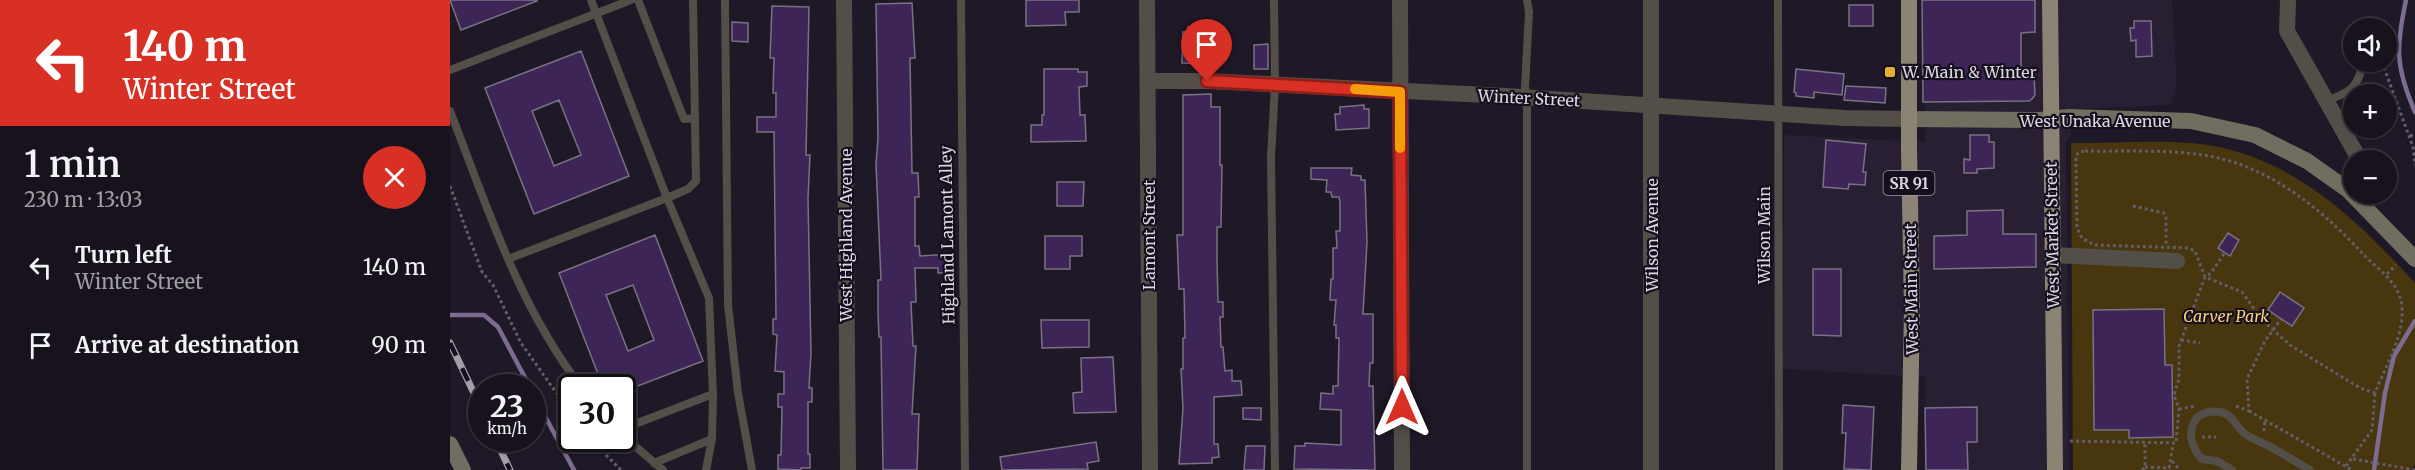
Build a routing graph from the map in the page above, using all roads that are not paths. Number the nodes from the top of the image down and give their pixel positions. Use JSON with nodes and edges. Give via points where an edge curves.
{"nodes":[{"id":1,"x":591,"y":0,"type":"edge"},
{"id":2,"x":631,"y":0,"type":"edge"},
{"id":3,"x":638,"y":0,"type":"edge"},
{"id":4,"x":693,"y":0,"type":"edge"},
{"id":5,"x":725,"y":0,"type":"edge"},
{"id":6,"x":844,"y":0,"type":"edge"},
{"id":7,"x":961,"y":0,"type":"edge"},
{"id":8,"x":1147,"y":0,"type":"edge"},
{"id":9,"x":1274,"y":0,"type":"edge"},
{"id":10,"x":1400,"y":0,"type":"edge"},
{"id":11,"x":1527,"y":0,"type":"edge"},
{"id":12,"x":1651,"y":0,"type":"edge"},
{"id":13,"x":1778,"y":0,"type":"edge"},
{"id":14,"x":1909,"y":0,"type":"edge"},
{"id":15,"x":2050,"y":0,"type":"edge"},
{"id":16,"x":2288,"y":0,"type":"edge"},
{"id":17,"x":596,"y":15,"type":"junction"},
{"id":18,"x":450,"y":70,"type":"edge"},
{"id":19,"x":2361,"y":72,"type":"edge"},
{"id":20,"x":1149,"y":81,"type":"junction"},
{"id":21,"x":1275,"y":85,"type":"junction"},
{"id":22,"x":1400,"y":92,"type":"junction"},
{"id":23,"x":1526,"y":98,"type":"junction"},
{"id":24,"x":2326,"y":101,"type":"junction"},
{"id":25,"x":1652,"y":106,"type":"junction"},
{"id":26,"x":450,"y":111,"type":"edge"},
{"id":27,"x":1778,"y":113,"type":"junction"},
{"id":28,"x":695,"y":118,"type":"junction"},
{"id":29,"x":1909,"y":119,"type":"junction"},
{"id":30,"x":2051,"y":120,"type":"junction"},
{"id":31,"x":2354,"y":150,"type":"edge"},
{"id":32,"x":667,"y":198,"type":"junction"},
{"id":33,"x":2053,"y":255,"type":"junction"},
{"id":34,"x":508,"y":259,"type":"junction"},
{"id":35,"x":2415,"y":259,"type":"edge"},
{"id":36,"x":2177,"y":261,"type":"dead end"},
{"id":37,"x":571,"y":374,"type":"edge"},
{"id":38,"x":713,"y":394,"type":"junction"},
{"id":39,"x":636,"y":424,"type":"edge"},
{"id":40,"x":712,"y":439,"type":"junction"},
{"id":41,"x":450,"y":444,"type":"edge"},
{"id":42,"x":636,"y":447,"type":"edge"},
{"id":43,"x":654,"y":462,"type":"junction"},
{"id":44,"x":463,"y":470,"type":"edge"},
{"id":45,"x":663,"y":470,"type":"edge"},
{"id":46,"x":706,"y":470,"type":"edge"},
{"id":47,"x":752,"y":470,"type":"edge"},
{"id":48,"x":848,"y":470,"type":"edge"},
{"id":49,"x":965,"y":470,"type":"edge"},
{"id":50,"x":1150,"y":470,"type":"edge"},
{"id":51,"x":1275,"y":470,"type":"edge"},
{"id":52,"x":1402,"y":470,"type":"edge"},
{"id":53,"x":1527,"y":470,"type":"edge"},
{"id":54,"x":1652,"y":470,"type":"edge"},
{"id":55,"x":1779,"y":470,"type":"edge"},
{"id":56,"x":1909,"y":470,"type":"edge"},
{"id":57,"x":2055,"y":470,"type":"edge"},
{"id":58,"x":2232,"y":470,"type":"edge"},
{"id":59,"x":2310,"y":470,"type":"edge"}],
"edges":[{"from":1,"to":17,"type":"lane"},
{"from":2,"to":17,"type":"lane"},
{"from":3,"to":28,"type":"lane","via":[[684,119]]},
{"from":4,"to":28,"type":"lane"},
{"from":5,"to":47,"type":"lane","via":[[728,305]]},
{"from":6,"to":48,"type":"street","name":"West Highland Avenue"},
{"from":7,"to":49,"type":"lane","name":"Highland Lamont Alley"},
{"from":8,"to":20,"type":"street","name":"Lamont Street"},
{"from":9,"to":21,"type":"lane"},
{"from":10,"to":22,"type":"street"},
{"from":11,"to":23,"type":"lane"},
{"from":12,"to":25,"type":"street","name":"Wilson Avenue"},
{"from":13,"to":27,"type":"lane","name":"Wilson Main"},
{"from":14,"to":29,"type":"main road","name":"West Main Street","number":"SR 91"},
{"from":15,"to":30,"type":"main road","name":"West Market Street"},
{"from":16,"to":24,"type":"street","via":[[2287,31]]},
{"from":17,"to":18,"type":"lane"},
{"from":17,"to":32,"type":"lane"},
{"from":19,"to":24,"type":"lane","via":[[2359,81],[2347,93]]},
{"from":20,"to":21,"type":"street","name":"Winter Street"},
{"from":20,"to":50,"type":"street","name":"Lamont Street"},
{"from":21,"to":22,"type":"street","name":"Winter Street"},
{"from":21,"to":51,"type":"lane","via":[[1271,157]]},
{"from":22,"to":23,"type":"street","name":"Winter Street"},
{"from":22,"to":52,"type":"street"},
{"from":23,"to":25,"type":"street","name":"Winter Street"},
{"from":23,"to":53,"type":"lane"},
{"from":24,"to":31,"type":"street"},
{"from":25,"to":27,"type":"street","name":"Winter Street"},
{"from":25,"to":54,"type":"street","name":"Wilson Avenue"},
{"from":26,"to":34,"type":"lane"},
{"from":27,"to":29,"type":"street","name":"Winter Street"},
{"from":27,"to":55,"type":"lane","name":"Wilson Main"},
{"from":28,"to":32,"type":"lane","via":[[696,181]]},
{"from":29,"to":30,"type":"main road","name":"West Unaka Avenue"},
{"from":29,"to":56,"type":"main road","name":"West Main Street","number":"SR 91","via":[[1912,320]]},
{"from":30,"to":33,"type":"main road","name":"West Market Street"},
{"from":30,"to":35,"type":"main road","name":"West Unaka Avenue","via":[[2069,117],[2191,121],[2255,135],[2307,161],[2348,190]]},
{"from":32,"to":34,"type":"lane"},
{"from":32,"to":38,"type":"lane","via":[[709,298]]},
{"from":33,"to":36,"type":"street"},
{"from":33,"to":57,"type":"main road","name":"West Market Street"},
{"from":34,"to":37,"type":"lane","via":[[535,318]]},
{"from":38,"to":39,"type":"lane"},
{"from":38,"to":40,"type":"lane"},
{"from":40,"to":43,"type":"lane"},
{"from":40,"to":46,"type":"lane"},
{"from":41,"to":44,"type":"main road"},
{"from":42,"to":43,"type":"lane"},
{"from":43,"to":45,"type":"lane"},
{"from":58,"to":59,"type":"lane","via":[[2217,461],[2202,459],[2192,447],[2192,427],[2201,416],[2225,413],[2244,434]]}]}
